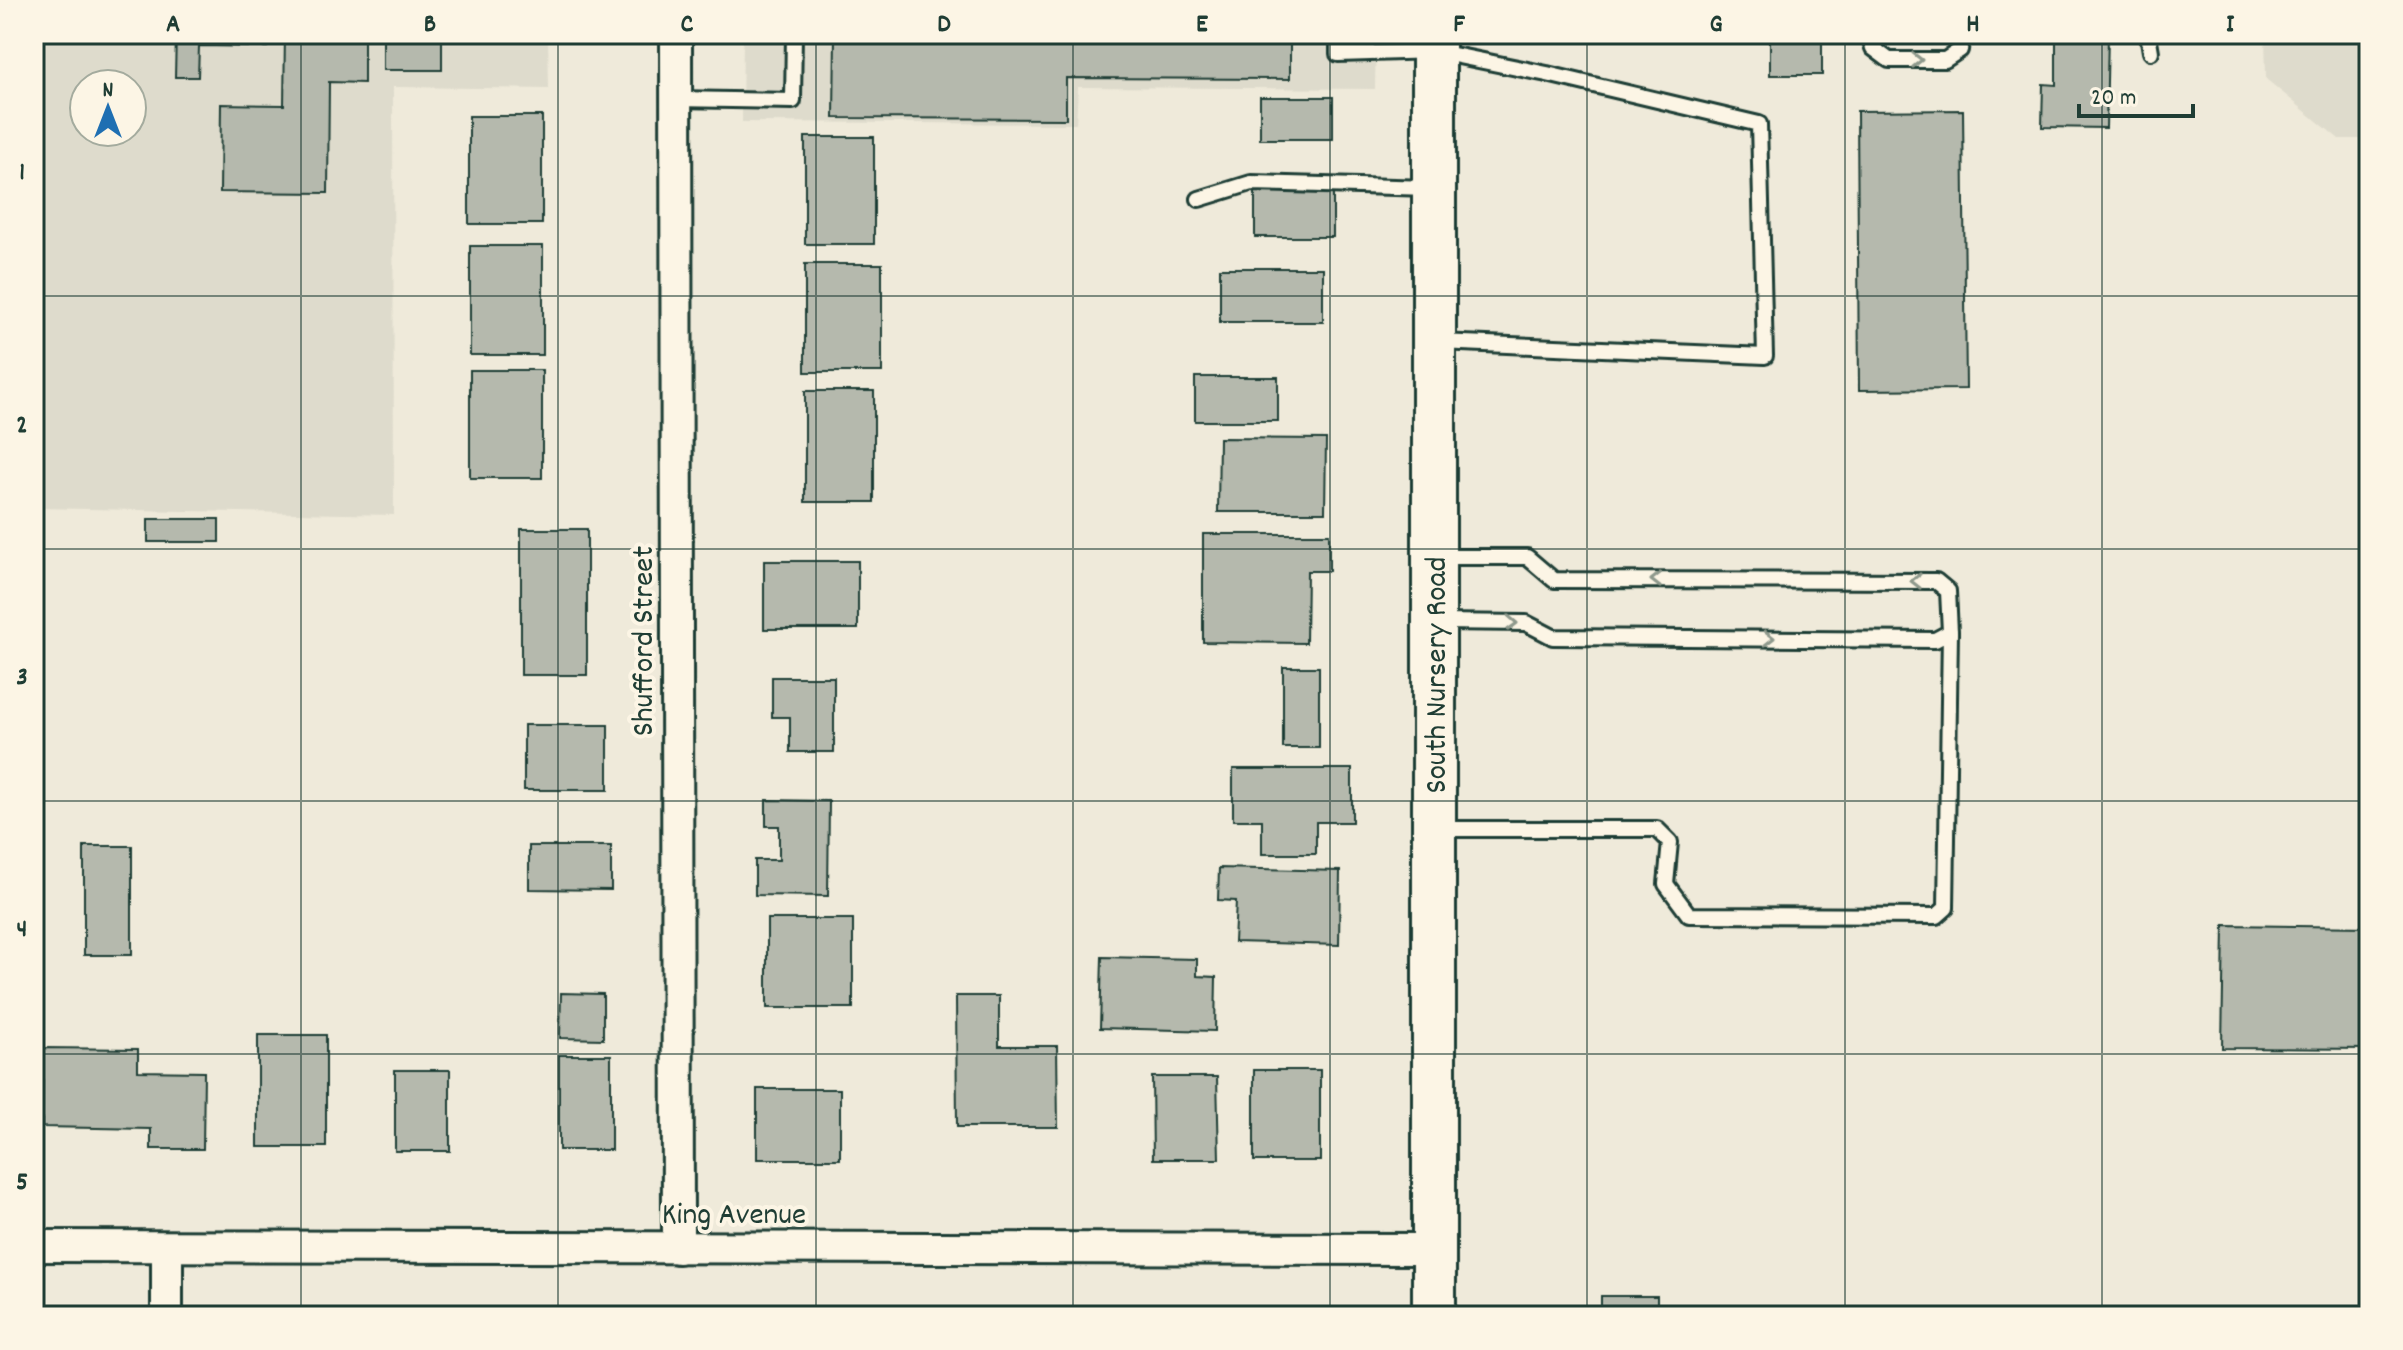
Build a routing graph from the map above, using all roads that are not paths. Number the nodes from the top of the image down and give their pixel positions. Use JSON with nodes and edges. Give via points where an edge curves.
{"nodes":[{"id":1,"x":676,"y":34,"type":"edge"},
{"id":2,"x":794,"y":34,"type":"edge"},
{"id":3,"x":1338,"y":34,"type":"edge"},
{"id":4,"x":1869,"y":34,"type":"edge"},
{"id":5,"x":1962,"y":34,"type":"edge"},
{"id":6,"x":2148,"y":34,"type":"edge"},
{"id":7,"x":1434,"y":42,"type":"edge"},
{"id":8,"x":2151,"y":52,"type":"dead end"},
{"id":9,"x":676,"y":99,"type":"junction"},
{"id":10,"x":1434,"y":188,"type":"junction"},
{"id":11,"x":1199,"y":199,"type":"dead end"},
{"id":12,"x":1434,"y":342,"type":"junction"},
{"id":13,"x":1434,"y":557,"type":"junction"},
{"id":14,"x":1434,"y":621,"type":"junction"},
{"id":15,"x":1950,"y":632,"type":"junction"},
{"id":16,"x":1434,"y":829,"type":"junction"},
{"id":17,"x":34,"y":1246,"type":"edge"},
{"id":18,"x":167,"y":1247,"type":"junction"},
{"id":19,"x":678,"y":1248,"type":"junction"},
{"id":20,"x":1434,"y":1249,"type":"junction"},
{"id":21,"x":167,"y":1316,"type":"edge"},
{"id":22,"x":1434,"y":1316,"type":"edge"}],
"edges":[{"from":1,"to":9,"type":"street","name":"Shufford Street"},
{"from":2,"to":9,"type":"lane","via":[[793,101]]},
{"from":3,"to":7,"type":"lane","via":[[1338,54]]},
{"from":4,"to":5,"type":"lane","one_way":true,"via":[[1873,48],[1889,60],[1945,60],[1960,50]]},
{"from":6,"to":8,"type":"lane"},
{"from":7,"to":10,"type":"street","name":"South Nursery Road"},
{"from":7,"to":12,"type":"lane","via":[[1759,124],[1765,356]]},
{"from":9,"to":19,"type":"street","name":"Shufford Street"},
{"from":10,"to":11,"type":"lane","via":[[1251,183]]},
{"from":10,"to":12,"type":"street","name":"South Nursery Road"},
{"from":12,"to":13,"type":"street","name":"South Nursery Road"},
{"from":13,"to":14,"type":"street","name":"South Nursery Road"},
{"from":15,"to":13,"type":"lane","one_way":true,"via":[[1948,591],[1936,581],[1554,580],[1527,557]]},
{"from":14,"to":15,"type":"lane","one_way":true,"via":[[1526,623],[1553,637],[1935,640]]},
{"from":14,"to":16,"type":"street","name":"South Nursery Road"},
{"from":15,"to":16,"type":"lane","via":[[1946,908],[1937,916],[1689,915],[1666,884],[1670,842],[1657,829]]},
{"from":16,"to":20,"type":"street","name":"South Nursery Road"},
{"from":17,"to":18,"type":"street","name":"King Avenue"},
{"from":18,"to":19,"type":"street","name":"King Avenue"},
{"from":18,"to":21,"type":"street"},
{"from":19,"to":20,"type":"street","name":"King Avenue"},
{"from":20,"to":22,"type":"street","name":"South Nursery Road"}]}
